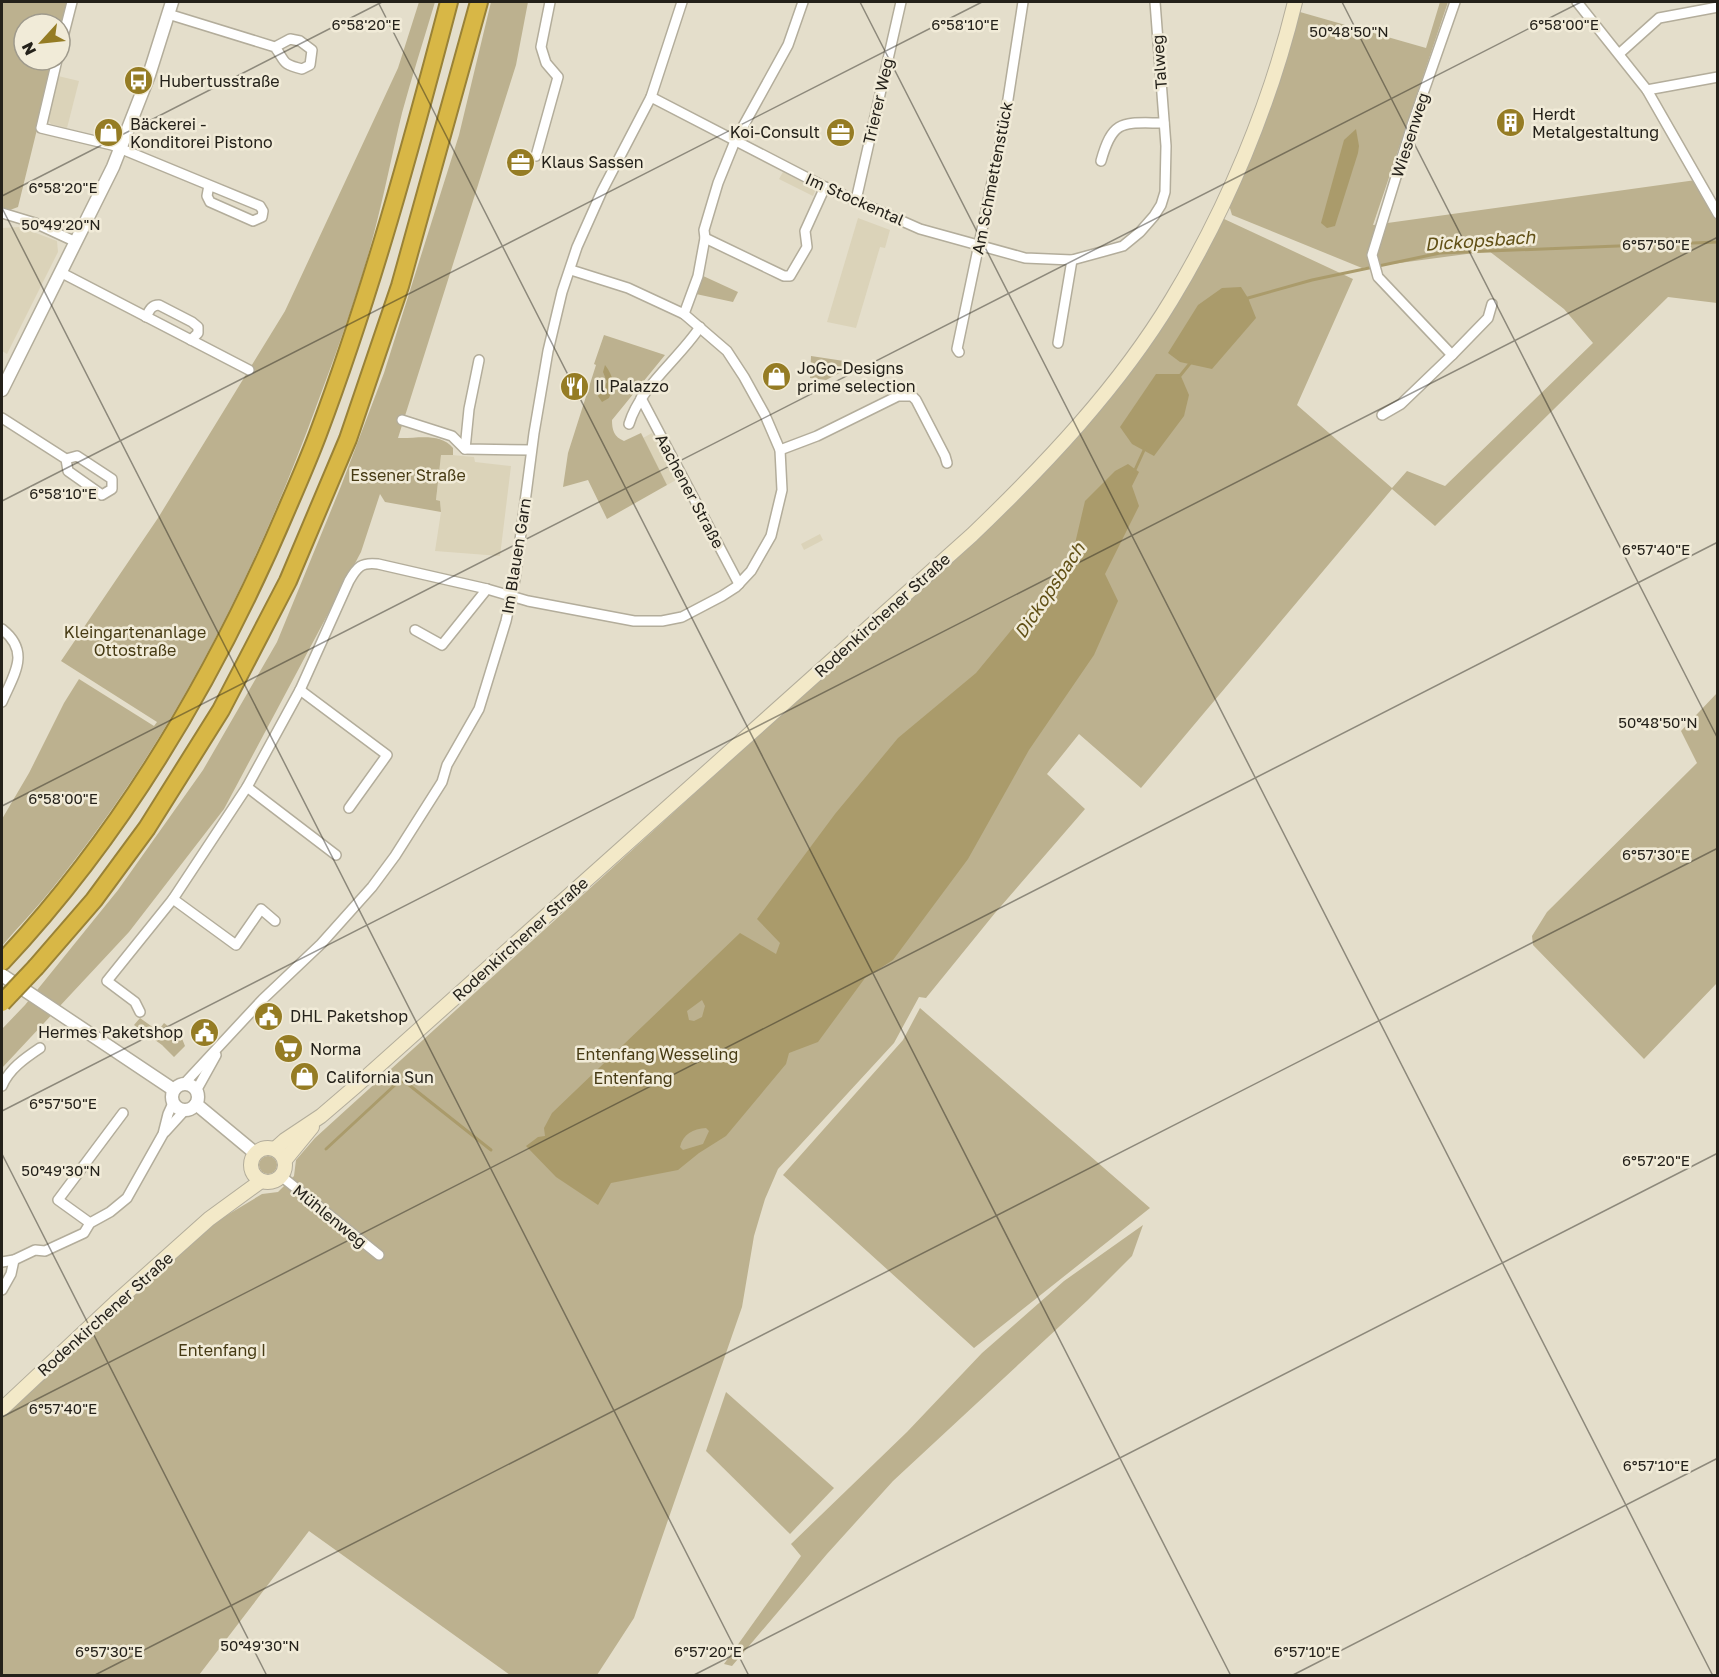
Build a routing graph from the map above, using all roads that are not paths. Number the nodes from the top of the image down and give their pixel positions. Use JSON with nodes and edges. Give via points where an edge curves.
{"nodes":[{"id":1,"x":172,"y":2,"type":"edge"},
{"id":2,"x":450,"y":2,"type":"edge"},
{"id":3,"x":479,"y":2,"type":"edge"},
{"id":4,"x":550,"y":2,"type":"edge"},
{"id":5,"x":682,"y":2,"type":"edge"},
{"id":6,"x":803,"y":2,"type":"edge"},
{"id":7,"x":901,"y":2,"type":"edge"},
{"id":8,"x":1023,"y":2,"type":"edge"},
{"id":9,"x":1155,"y":2,"type":"edge"},
{"id":10,"x":1295,"y":2,"type":"edge"},
{"id":11,"x":1455,"y":2,"type":"edge"},
{"id":12,"x":1577,"y":2,"type":"edge"},
{"id":13,"x":1718,"y":7,"type":"edge"},
{"id":14,"x":168,"y":14,"type":"junction"},
{"id":15,"x":275,"y":47,"type":"dead end"},
{"id":16,"x":1620,"y":53,"type":"junction"},
{"id":17,"x":54,"y":72,"type":"edge"},
{"id":18,"x":1718,"y":77,"type":"edge"},
{"id":19,"x":1647,"y":90,"type":"junction"},
{"id":20,"x":651,"y":97,"type":"junction"},
{"id":21,"x":1164,"y":123,"type":"junction"},
{"id":22,"x":735,"y":141,"type":"junction"},
{"id":23,"x":121,"y":148,"type":"junction"},
{"id":24,"x":536,"y":156,"type":"dead end"},
{"id":25,"x":1101,"y":161,"type":"dead end"},
{"id":26,"x":1167,"y":184,"type":"joint"},
{"id":27,"x":209,"y":185,"type":"junction"},
{"id":28,"x":825,"y":187,"type":"junction"},
{"id":29,"x":856,"y":200,"type":"junction"},
{"id":30,"x":2,"y":213,"type":"edge"},
{"id":31,"x":1718,"y":214,"type":"edge"},
{"id":32,"x":705,"y":238,"type":"junction"},
{"id":33,"x":76,"y":242,"type":"junction"},
{"id":34,"x":980,"y":246,"type":"junction"},
{"id":35,"x":1072,"y":260,"type":"junction"},
{"id":36,"x":1376,"y":268,"type":"junction"},
{"id":37,"x":571,"y":270,"type":"junction"},
{"id":38,"x":1366,"y":271,"type":"dead end"},
{"id":39,"x":60,"y":273,"type":"junction"},
{"id":40,"x":1492,"y":304,"type":"dead end"},
{"id":41,"x":684,"y":314,"type":"junction"},
{"id":42,"x":146,"y":317,"type":"junction"},
{"id":43,"x":700,"y":327,"type":"junction"},
{"id":44,"x":191,"y":340,"type":"junction"},
{"id":45,"x":1058,"y":344,"type":"dead end"},
{"id":46,"x":959,"y":352,"type":"dead end"},
{"id":47,"x":1452,"y":355,"type":"junction"},
{"id":48,"x":479,"y":360,"type":"dead end"},
{"id":49,"x":249,"y":370,"type":"dead end"},
{"id":50,"x":2,"y":390,"type":"edge"},
{"id":51,"x":641,"y":398,"type":"junction"},
{"id":52,"x":1382,"y":416,"type":"dead end"},
{"id":53,"x":2,"y":418,"type":"edge"},
{"id":54,"x":402,"y":420,"type":"dead end"},
{"id":55,"x":629,"y":424,"type":"dead end"},
{"id":56,"x":465,"y":449,"type":"junction"},
{"id":57,"x":531,"y":450,"type":"junction"},
{"id":58,"x":780,"y":450,"type":"junction"},
{"id":59,"x":66,"y":459,"type":"junction"},
{"id":60,"x":947,"y":463,"type":"dead end"},
{"id":61,"x":739,"y":584,"type":"junction"},
{"id":62,"x":486,"y":589,"type":"junction"},
{"id":63,"x":511,"y":596,"type":"junction"},
{"id":64,"x":2,"y":629,"type":"edge"},
{"id":65,"x":415,"y":630,"type":"dead end"},
{"id":66,"x":300,"y":690,"type":"junction"},
{"id":67,"x":2,"y":702,"type":"edge"},
{"id":68,"x":247,"y":788,"type":"junction"},
{"id":69,"x":349,"y":808,"type":"dead end"},
{"id":70,"x":336,"y":855,"type":"dead end"},
{"id":71,"x":173,"y":899,"type":"junction"},
{"id":72,"x":275,"y":921,"type":"dead end"},
{"id":73,"x":2,"y":962,"type":"edge"},
{"id":74,"x":2,"y":975,"type":"edge"},
{"id":75,"x":2,"y":1003,"type":"edge"},
{"id":76,"x":140,"y":1012,"type":"dead end"},
{"id":77,"x":222,"y":1045,"type":"junction"},
{"id":78,"x":40,"y":1048,"type":"dead end"},
{"id":79,"x":2,"y":1086,"type":"edge"},
{"id":80,"x":179,"y":1087,"type":"junction"},
{"id":81,"x":192,"y":1102,"type":"junction"},
{"id":82,"x":173,"y":1103,"type":"junction"},
{"id":83,"x":123,"y":1113,"type":"dead end"},
{"id":84,"x":321,"y":1116,"type":"junction"},
{"id":85,"x":163,"y":1134,"type":"junction"},
{"id":86,"x":275,"y":1149,"type":"junction"},
{"id":87,"x":255,"y":1153,"type":"junction"},
{"id":88,"x":285,"y":1160,"type":"junction"},
{"id":89,"x":256,"y":1176,"type":"junction"},
{"id":90,"x":281,"y":1176,"type":"junction"},
{"id":91,"x":90,"y":1223,"type":"junction"},
{"id":92,"x":379,"y":1255,"type":"dead end"},
{"id":93,"x":14,"y":1260,"type":"junction"},
{"id":94,"x":2,"y":1262,"type":"edge"},
{"id":95,"x":2,"y":1290,"type":"edge"},
{"id":96,"x":2,"y":1409,"type":"edge"}],
"edges":[{"from":1,"to":14,"type":"street"},
{"from":2,"to":73,"type":"highway","via":[[366,293],[318,435],[261,570],[195,699],[122,812],[70,884]]},
{"from":3,"to":75,"type":"highway","bridge":true,"via":[[400,286],[348,439],[288,581],[221,710],[147,828],[94,900]]},
{"from":4,"to":24,"type":"street","via":[[541,47],[546,63],[558,77]]},
{"from":5,"to":20,"type":"street","name":"Im Blauen Garn"},
{"from":6,"to":22,"type":"street","via":[[788,45]]},
{"from":7,"to":29,"type":"street","name":"Trierer Weg"},
{"from":8,"to":34,"type":"street","name":"Am Schmettenstück"},
{"from":9,"to":21,"type":"street","name":"Talweg"},
{"from":10,"to":84,"type":"main road","name":"Rodenkirchener Straße","via":[[1252,135],[1206,238],[1172,300],[1081,422],[972,535]]},
{"from":11,"to":36,"type":"street","name":"Wiesenweg","via":[[1372,255]]},
{"from":12,"to":16,"type":"street"},
{"from":13,"to":16,"type":"street","via":[[1659,18]]},
{"from":14,"to":15,"type":"street"},
{"from":14,"to":23,"type":"street"},
{"from":16,"to":19,"type":"street"},
{"from":17,"to":23,"type":"street","via":[[41,128]]},
{"from":18,"to":19,"type":"street"},
{"from":19,"to":31,"type":"street"},
{"from":20,"to":22,"type":"street","name":"Im Stockental"},
{"from":20,"to":37,"type":"street","name":"Im Blauen Garn","via":[[602,191]]},
{"from":21,"to":25,"type":"street","via":[[1121,126],[1107,139]]},
{"from":21,"to":26,"type":"street","name":"Talweg"},
{"from":22,"to":28,"type":"street","name":"Im Stockental"},
{"from":22,"to":32,"type":"street","via":[[715,193]]},
{"from":23,"to":27,"type":"street"},
{"from":23,"to":33,"type":"street"},
{"from":26,"to":35,"type":"street","name":"Im Stockental","via":[[1154,216],[1123,246]]},
{"from":27,"to":27,"type":"street","via":[[210,202],[253,221],[262,217],[260,206]]},
{"from":28,"to":29,"type":"street","name":"Im Stockental"},
{"from":28,"to":32,"type":"street","via":[[805,231],[807,247],[790,276]]},
{"from":29,"to":34,"type":"street","name":"Im Stockental","via":[[920,229]]},
{"from":30,"to":33,"type":"street"},
{"from":32,"to":41,"type":"street","via":[[698,276]]},
{"from":33,"to":39,"type":"street"},
{"from":34,"to":35,"type":"street","name":"Im Stockental","via":[[1025,258]]},
{"from":34,"to":46,"type":"street","name":"Am Schmettenstück"},
{"from":35,"to":45,"type":"street"},
{"from":36,"to":38,"type":"street"},
{"from":36,"to":47,"type":"street","via":[[1378,277]]},
{"from":37,"to":41,"type":"street","via":[[628,288]]},
{"from":37,"to":57,"type":"street","name":"Im Blauen Garn","via":[[555,318]]},
{"from":39,"to":42,"type":"street"},
{"from":39,"to":50,"type":"street"},
{"from":40,"to":47,"type":"street","via":[[1488,318]]},
{"from":41,"to":43,"type":"street"},
{"from":42,"to":44,"type":"street"},
{"from":42,"to":44,"type":"street","via":[[150,309],[159,305],[198,327]]},
{"from":43,"to":51,"type":"street"},
{"from":43,"to":58,"type":"street","via":[[727,351],[744,377]]},
{"from":44,"to":49,"type":"street"},
{"from":47,"to":52,"type":"street","via":[[1401,404]]},
{"from":48,"to":56,"type":"street"},
{"from":51,"to":55,"type":"street"},
{"from":51,"to":61,"type":"street","name":"Aachener Straße"},
{"from":53,"to":59,"type":"street"},
{"from":54,"to":56,"type":"street","via":[[452,436]]},
{"from":56,"to":57,"type":"street"},
{"from":57,"to":63,"type":"street","name":"Im Blauen Garn"},
{"from":58,"to":60,"type":"street","via":[[906,394],[916,400]]},
{"from":58,"to":61,"type":"street","via":[[782,490],[771,536]]},
{"from":59,"to":59,"type":"street","via":[[68,471],[102,495],[112,489],[112,479],[88,462],[77,456]]},
{"from":61,"to":63,"type":"street","via":[[700,609],[662,621],[585,613]]},
{"from":62,"to":63,"type":"street"},
{"from":62,"to":65,"type":"street","via":[[442,645]]},
{"from":62,"to":66,"type":"street","via":[[378,564],[361,564],[349,581]]},
{"from":63,"to":77,"type":"street","name":"Im Blauen Garn","via":[[479,710],[447,765],[442,782],[395,856],[339,925]]},
{"from":64,"to":67,"type":"street","via":[[15,643],[19,658]]},
{"from":66,"to":68,"type":"street"},
{"from":66,"to":69,"type":"street","via":[[387,755]]},
{"from":68,"to":70,"type":"street"},
{"from":68,"to":71,"type":"street"},
{"from":71,"to":72,"type":"street","via":[[236,945],[261,909]]},
{"from":71,"to":76,"type":"street","via":[[107,981],[135,1002]]},
{"from":74,"to":80,"type":"street"},
{"from":77,"to":80,"type":"street","name":"Im Blauen Garn"},
{"from":77,"to":81,"type":"street","name":"Im Blauen Garn"},
{"from":78,"to":79,"type":"street","via":[[6,1076]]},
{"from":80,"to":81,"type":"street","via":[[192,1087]]},
{"from":80,"to":82,"type":"street"},
{"from":81,"to":82,"type":"street","via":[[177,1108]]},
{"from":81,"to":85,"type":"street","name":"Im Blauen Garn"},
{"from":81,"to":87,"type":"street"},
{"from":82,"to":85,"type":"street"},
{"from":83,"to":91,"type":"street","via":[[58,1200]]},
{"from":84,"to":86,"type":"main road","name":"Rodenkirchener Straße"},
{"from":84,"to":88,"type":"main road","name":"Rodenkirchener Straße"},
{"from":85,"to":91,"type":"street","via":[[127,1198]]},
{"from":86,"to":87,"type":"main road","name":"Rodenkirchener Straße","via":[[263,1148]]},
{"from":86,"to":88,"type":"main road"},
{"from":87,"to":89,"type":"main road","via":[[251,1160]]},
{"from":88,"to":90,"type":"main road","name":"Rodenkirchener Straße"},
{"from":89,"to":90,"type":"main road","name":"Rodenkirchener Straße","via":[[267,1182]]},
{"from":89,"to":96,"type":"main road","name":"Rodenkirchener Straße"},
{"from":90,"to":92,"type":"street","name":"Mühlenweg"},
{"from":91,"to":93,"type":"street","via":[[84,1233]]},
{"from":93,"to":94,"type":"street"},
{"from":93,"to":95,"type":"street"}]}
